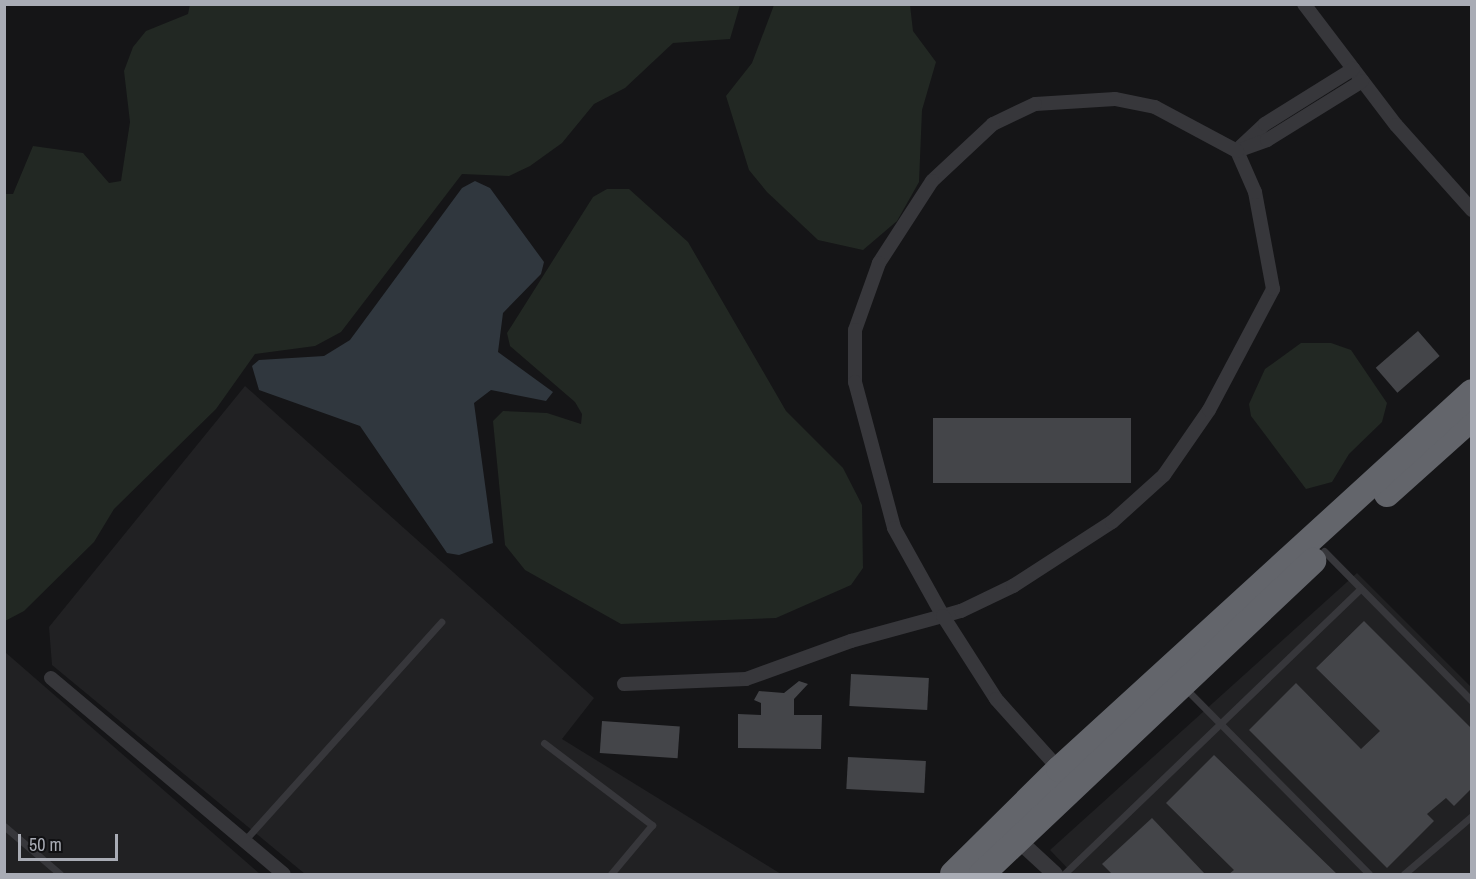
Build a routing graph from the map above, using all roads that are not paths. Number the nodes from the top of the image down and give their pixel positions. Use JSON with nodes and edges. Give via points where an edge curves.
{"nodes":[{"id":1,"x":1304,"y":4,"type":"edge"},
{"id":2,"x":1353,"y":69,"type":"junction"},
{"id":3,"x":1362,"y":81,"type":"junction"},
{"id":4,"x":1237,"y":151,"type":"junction"},
{"id":5,"x":1472,"y":210,"type":"edge"},
{"id":6,"x":1472,"y":392,"type":"edge"},
{"id":7,"x":1472,"y":418,"type":"edge"},
{"id":8,"x":1324,"y":551,"type":"junction"},
{"id":9,"x":1360,"y":589,"type":"junction"},
{"id":10,"x":943,"y":616,"type":"junction"},
{"id":11,"x":441,"y":622,"type":"dead end"},
{"id":12,"x":51,"y":678,"type":"dead end"},
{"id":13,"x":624,"y":684,"type":"dead end"},
{"id":14,"x":1182,"y":685,"type":"junction"},
{"id":15,"x":1472,"y":702,"type":"edge"},
{"id":16,"x":1220,"y":724,"type":"junction"},
{"id":17,"x":544,"y":743,"type":"dead end"},
{"id":18,"x":1059,"y":769,"type":"junction"},
{"id":19,"x":1472,"y":816,"type":"edge"},
{"id":20,"x":4,"y":826,"type":"edge"},
{"id":21,"x":1018,"y":840,"type":"junction"},
{"id":22,"x":244,"y":841,"type":"junction"},
{"id":23,"x":60,"y":874,"type":"edge"},
{"id":24,"x":284,"y":874,"type":"edge"},
{"id":25,"x":611,"y":874,"type":"edge"},
{"id":26,"x":953,"y":874,"type":"edge"},
{"id":27,"x":982,"y":874,"type":"edge"},
{"id":28,"x":1055,"y":874,"type":"edge"},
{"id":29,"x":1064,"y":874,"type":"edge"},
{"id":30,"x":1369,"y":874,"type":"edge"},
{"id":31,"x":1404,"y":874,"type":"edge"}],
"edges":[{"from":1,"to":2,"type":"street"},
{"from":2,"to":3,"type":"street"},
{"from":2,"to":4,"type":"street","via":[[1265,124]]},
{"from":3,"to":4,"type":"street","via":[[1267,140]]},
{"from":3,"to":5,"type":"street"},
{"from":4,"to":10,"type":"street","via":[[1254,192],[1273,289],[1209,410],[1164,475],[1112,522],[1013,586]]},
{"from":4,"to":10,"type":"street","via":[[1155,107],[1115,99],[1035,104],[993,124],[932,181],[879,263],[855,330],[855,382],[894,528]]},
{"from":6,"to":18,"type":"highway"},
{"from":7,"to":8,"type":"highway"},
{"from":8,"to":9,"type":"lane"},
{"from":8,"to":14,"type":"highway"},
{"from":9,"to":15,"type":"lane"},
{"from":9,"to":16,"type":"lane"},
{"from":10,"to":13,"type":"street","via":[[746,679]]},
{"from":10,"to":18,"type":"street","via":[[996,699]]},
{"from":11,"to":22,"type":"lane"},
{"from":12,"to":22,"type":"street"},
{"from":14,"to":16,"type":"lane"},
{"from":14,"to":21,"type":"highway"},
{"from":16,"to":29,"type":"lane"},
{"from":16,"to":30,"type":"lane"},
{"from":17,"to":25,"type":"lane","via":[[652,825]]},
{"from":18,"to":26,"type":"highway"},
{"from":19,"to":31,"type":"lane"},
{"from":20,"to":23,"type":"lane"},
{"from":21,"to":27,"type":"highway"},
{"from":21,"to":28,"type":"street"},
{"from":22,"to":24,"type":"street"}]}
